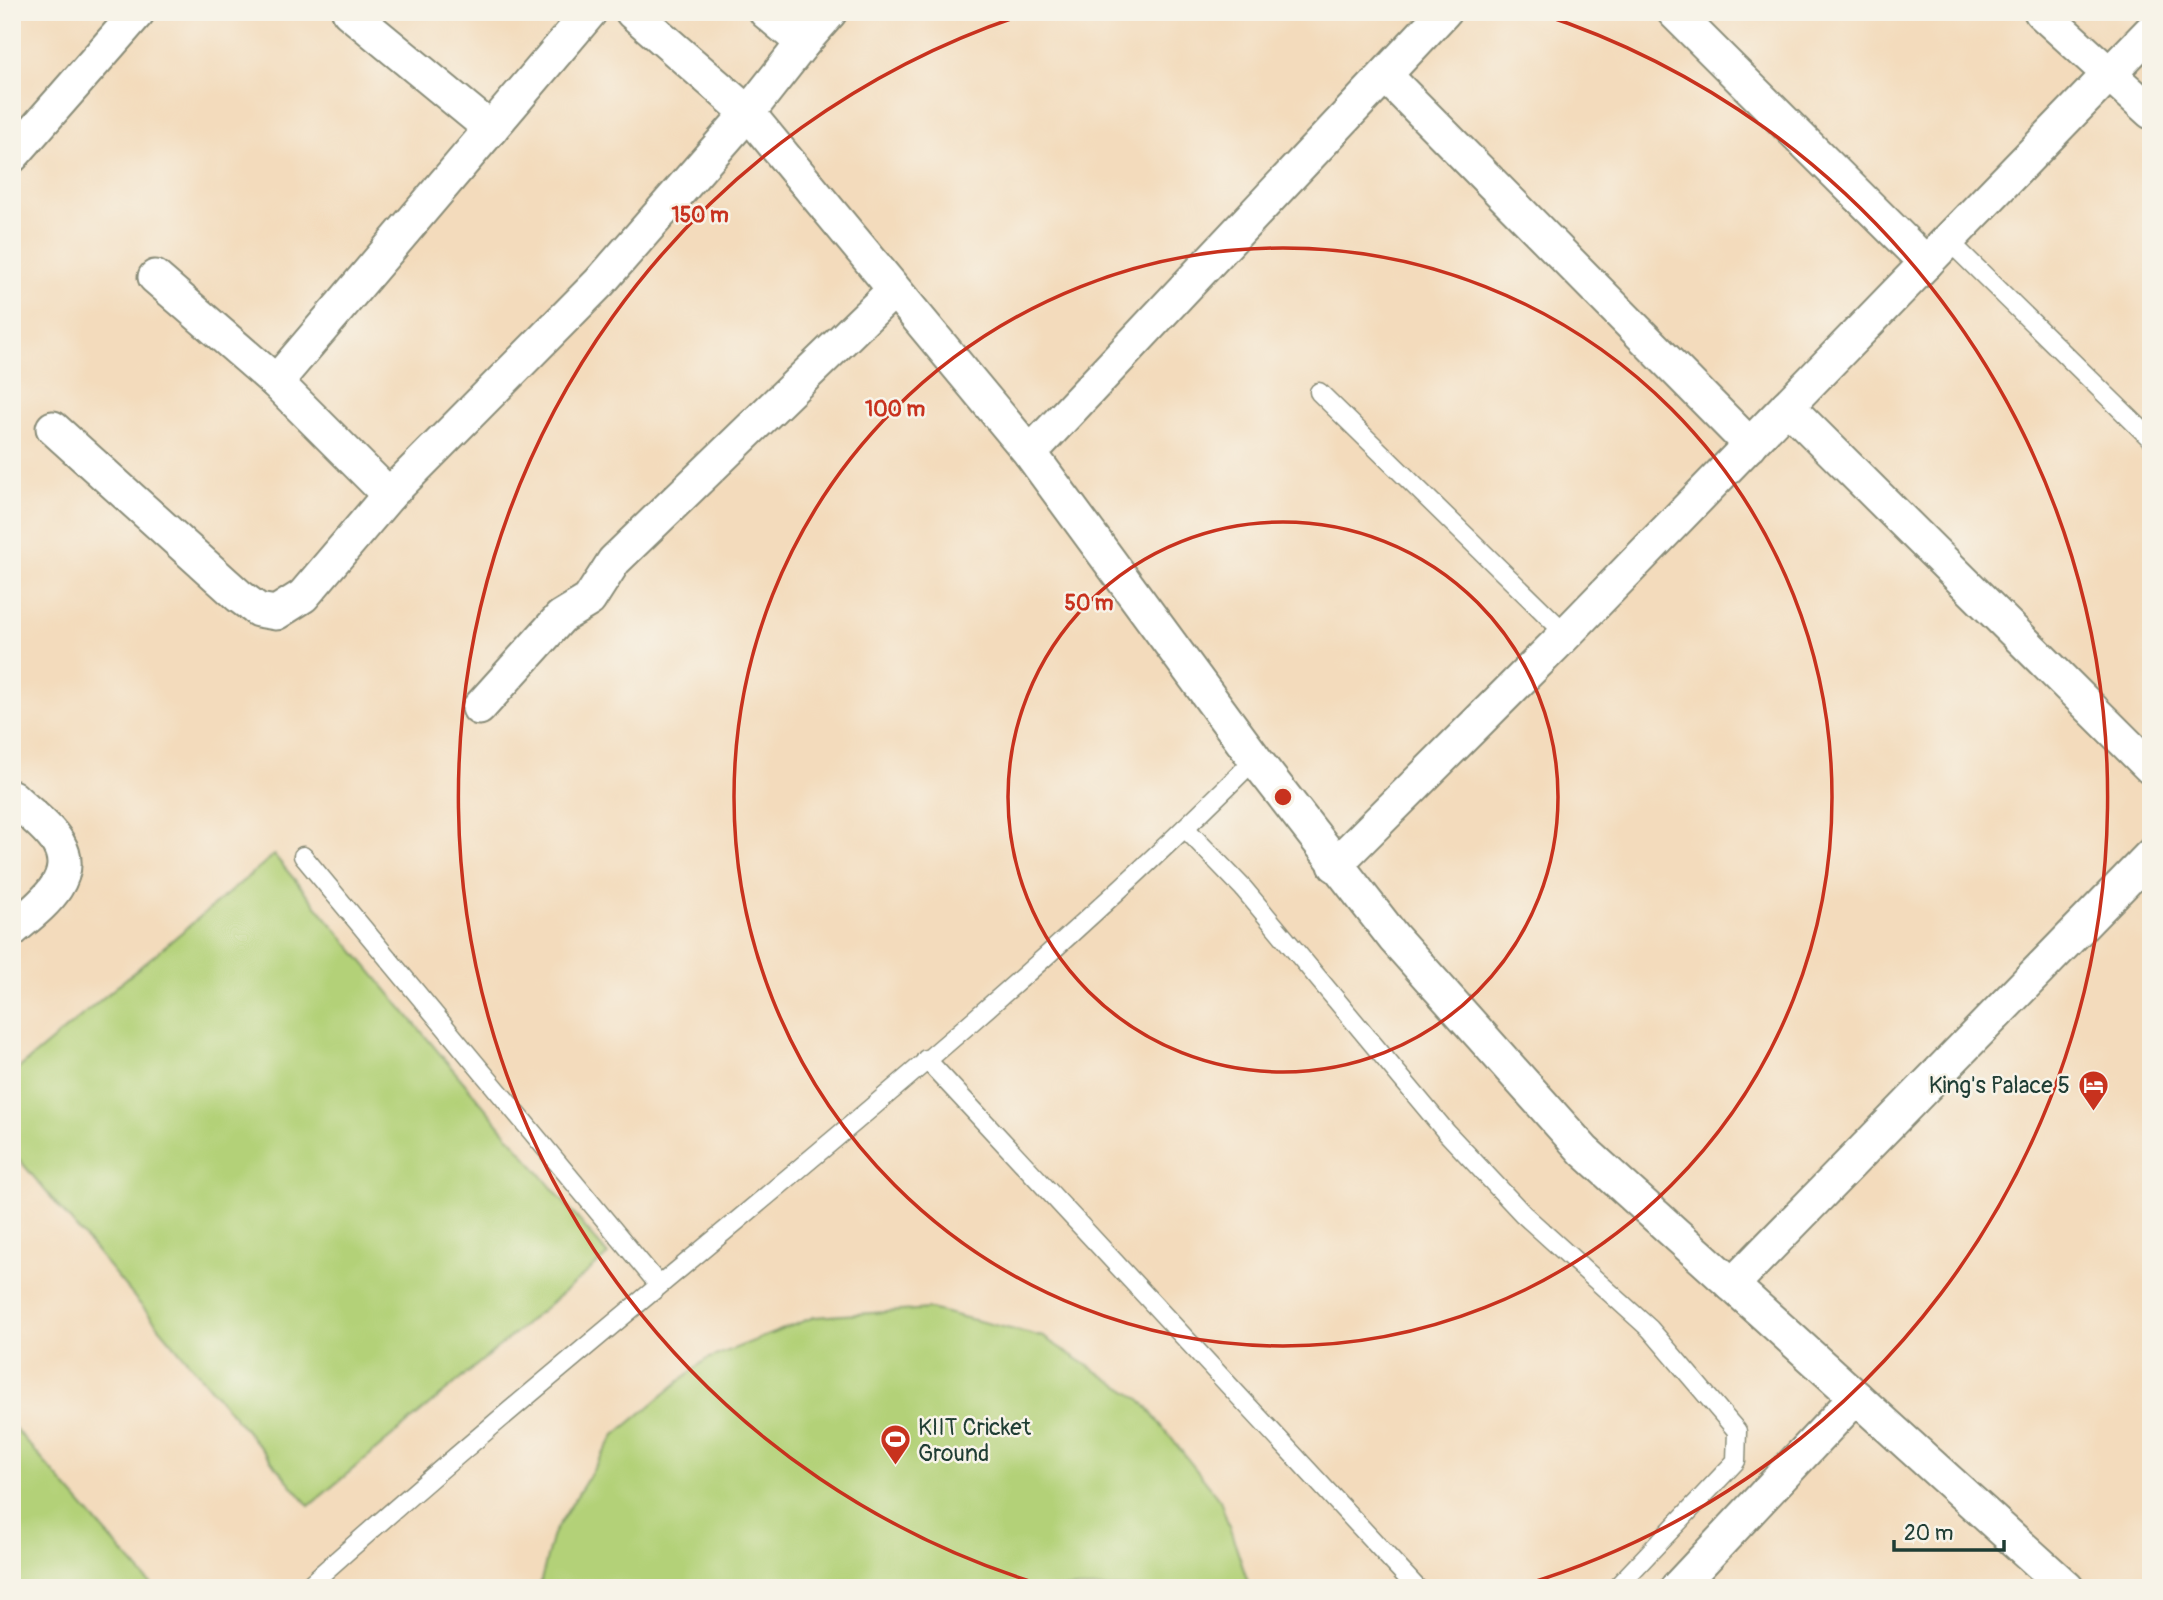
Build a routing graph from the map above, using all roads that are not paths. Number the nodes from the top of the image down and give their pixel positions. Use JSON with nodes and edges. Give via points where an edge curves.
{"nodes":[{"id":1,"x":138,"y":12,"type":"edge"},
{"id":2,"x":349,"y":12,"type":"edge"},
{"id":3,"x":590,"y":12,"type":"edge"},
{"id":4,"x":632,"y":12,"type":"edge"},
{"id":5,"x":766,"y":12,"type":"edge"},
{"id":6,"x":830,"y":12,"type":"edge"},
{"id":7,"x":1444,"y":12,"type":"edge"},
{"id":8,"x":1674,"y":12,"type":"edge"},
{"id":9,"x":2040,"y":12,"type":"edge"},
{"id":10,"x":2151,"y":31,"type":"edge"},
{"id":11,"x":803,"y":43,"type":"junction"},
{"id":12,"x":2108,"y":75,"type":"junction"},
{"id":13,"x":1386,"y":76,"type":"junction"},
{"id":14,"x":2151,"y":112,"type":"edge"},
{"id":15,"x":748,"y":113,"type":"junction"},
{"id":16,"x":491,"y":129,"type":"junction"},
{"id":17,"x":12,"y":156,"type":"edge"},
{"id":18,"x":1937,"y":252,"type":"junction"},
{"id":19,"x":155,"y":277,"type":"dead end"},
{"id":20,"x":894,"y":290,"type":"junction"},
{"id":21,"x":276,"y":382,"type":"junction"},
{"id":22,"x":1319,"y":392,"type":"dead end"},
{"id":23,"x":1787,"y":406,"type":"junction"},
{"id":24,"x":53,"y":428,"type":"dead end"},
{"id":25,"x":2151,"y":439,"type":"edge"},
{"id":26,"x":1750,"y":445,"type":"junction"},
{"id":27,"x":1030,"y":453,"type":"junction"},
{"id":28,"x":389,"y":495,"type":"junction"},
{"id":29,"x":1566,"y":634,"type":"junction"},
{"id":30,"x":479,"y":708,"type":"dead end"},
{"id":31,"x":1255,"y":759,"type":"junction"},
{"id":32,"x":2151,"y":768,"type":"edge"},
{"id":33,"x":12,"y":797,"type":"edge"},
{"id":34,"x":1185,"y":828,"type":"junction"},
{"id":35,"x":2151,"y":855,"type":"edge"},
{"id":36,"x":303,"y":856,"type":"dead end"},
{"id":37,"x":1335,"y":865,"type":"junction"},
{"id":38,"x":12,"y":930,"type":"edge"},
{"id":39,"x":926,"y":1059,"type":"junction"},
{"id":40,"x":659,"y":1285,"type":"junction"},
{"id":41,"x":1732,"y":1285,"type":"junction"},
{"id":42,"x":1856,"y":1397,"type":"junction"},
{"id":43,"x":306,"y":1588,"type":"edge"},
{"id":44,"x":1417,"y":1588,"type":"edge"},
{"id":45,"x":1616,"y":1588,"type":"edge"},
{"id":46,"x":1677,"y":1588,"type":"edge"},
{"id":47,"x":2067,"y":1588,"type":"edge"}],
"edges":[{"from":1,"to":17,"type":"street"},
{"from":2,"to":16,"type":"street"},
{"from":3,"to":16,"type":"street"},
{"from":4,"to":15,"type":"street"},
{"from":5,"to":11,"type":"street"},
{"from":6,"to":11,"type":"street"},
{"from":7,"to":13,"type":"street"},
{"from":8,"to":18,"type":"street"},
{"from":9,"to":12,"type":"street"},
{"from":10,"to":12,"type":"street"},
{"from":11,"to":15,"type":"street"},
{"from":12,"to":14,"type":"street"},
{"from":12,"to":18,"type":"street"},
{"from":13,"to":26,"type":"street"},
{"from":13,"to":27,"type":"street"},
{"from":15,"to":20,"type":"street"},
{"from":15,"to":28,"type":"street","via":[[600,282]]},
{"from":16,"to":21,"type":"street"},
{"from":18,"to":23,"type":"street"},
{"from":18,"to":25,"type":"lane"},
{"from":19,"to":21,"type":"street"},
{"from":20,"to":27,"type":"street"},
{"from":20,"to":30,"type":"street","via":[[614,561],[589,600],[561,617]]},
{"from":21,"to":28,"type":"street"},
{"from":22,"to":29,"type":"lane"},
{"from":23,"to":26,"type":"street"},
{"from":23,"to":32,"type":"street"},
{"from":24,"to":28,"type":"street","via":[[258,610],[276,613],[303,596]]},
{"from":26,"to":29,"type":"street"},
{"from":27,"to":31,"type":"street"},
{"from":29,"to":37,"type":"street"},
{"from":31,"to":34,"type":"lane"},
{"from":31,"to":37,"type":"street"},
{"from":33,"to":38,"type":"street","via":[[58,843],[64,864],[59,886]]},
{"from":34,"to":39,"type":"lane"},
{"from":34,"to":45,"type":"lane","via":[[1242,888],[1447,1133],[1523,1213],[1650,1329],[1737,1431],[1736,1461]]},
{"from":35,"to":41,"type":"street"},
{"from":36,"to":40,"type":"lane"},
{"from":37,"to":41,"type":"street","via":[[1584,1151]]},
{"from":39,"to":40,"type":"lane"},
{"from":39,"to":44,"type":"lane"},
{"from":40,"to":43,"type":"lane"},
{"from":41,"to":42,"type":"street"},
{"from":42,"to":46,"type":"street"},
{"from":42,"to":47,"type":"street"}]}
